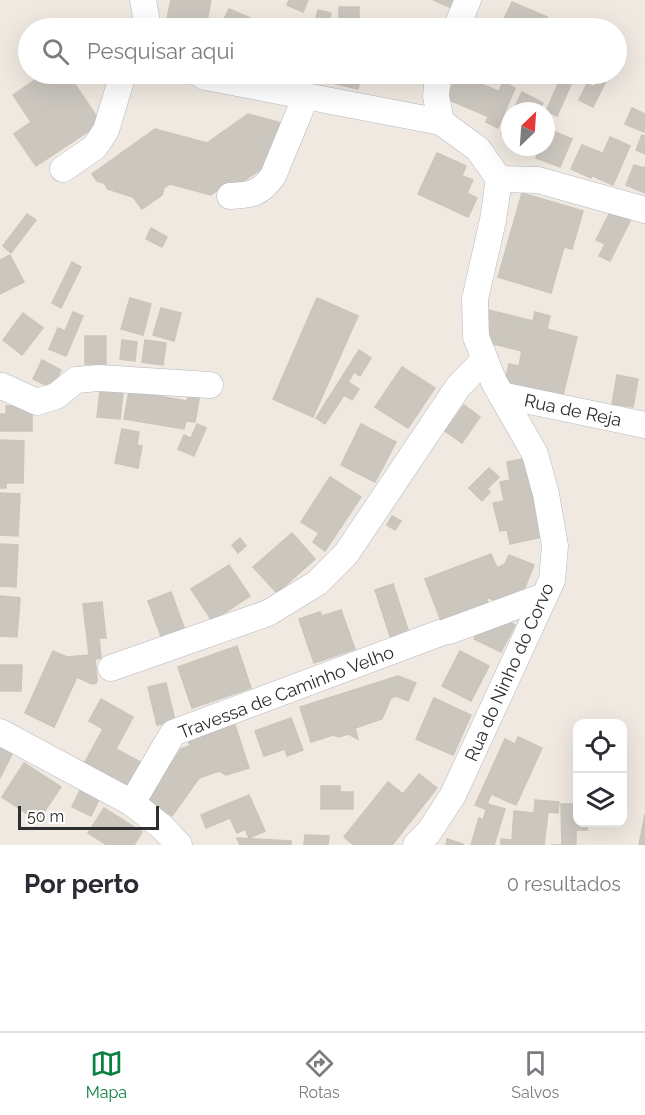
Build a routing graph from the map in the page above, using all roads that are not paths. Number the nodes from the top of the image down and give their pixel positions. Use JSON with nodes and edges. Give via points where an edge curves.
{"nodes":[{"id":1,"x":143,"y":0,"type":"edge"},
{"id":2,"x":468,"y":0,"type":"edge"},
{"id":3,"x":146,"y":18,"type":"edge"},
{"id":4,"x":460,"y":18,"type":"edge"},
{"id":5,"x":120,"y":84,"type":"edge"},
{"id":6,"x":243,"y":84,"type":"edge"},
{"id":7,"x":437,"y":84,"type":"edge"},
{"id":8,"x":306,"y":96,"type":"junction"},
{"id":9,"x":441,"y":122,"type":"junction"},
{"id":10,"x":63,"y":169,"type":"dead end"},
{"id":11,"x":499,"y":179,"type":"junction"},
{"id":12,"x":230,"y":196,"type":"dead end"},
{"id":13,"x":645,"y":210,"type":"edge"},
{"id":14,"x":485,"y":359,"type":"junction"},
{"id":15,"x":210,"y":385,"type":"dead end"},
{"id":16,"x":1,"y":386,"type":"edge"},
{"id":17,"x":501,"y":395,"type":"junction"},
{"id":18,"x":645,"y":425,"type":"edge"},
{"id":19,"x":544,"y":596,"type":"junction"},
{"id":20,"x":111,"y":668,"type":"dead end"},
{"id":21,"x":0,"y":732,"type":"edge"},
{"id":22,"x":132,"y":803,"type":"junction"},
{"id":23,"x":180,"y":845,"type":"edge"},
{"id":24,"x":416,"y":845,"type":"edge"}],
"edges":[{"from":1,"to":3,"type":"street"},
{"from":2,"to":4,"type":"street"},
{"from":5,"to":10,"type":"street","via":[[106,130],[95,147]]},
{"from":6,"to":8,"type":"street"},
{"from":7,"to":9,"type":"street"},
{"from":8,"to":9,"type":"street"},
{"from":8,"to":12,"type":"street","via":[[265,187],[251,195]]},
{"from":9,"to":11,"type":"street","via":[[478,149]]},
{"from":11,"to":13,"type":"street","via":[[538,180]]},
{"from":11,"to":14,"type":"street","name":"Rua do Ninho do Corvo","via":[[475,299],[476,337]]},
{"from":14,"to":17,"type":"street","name":"Rua do Ninho do Corvo"},
{"from":14,"to":20,"type":"street","via":[[458,387],[346,554],[317,582],[268,613]]},
{"from":15,"to":16,"type":"street","via":[[76,380],[56,396],[37,402]]},
{"from":17,"to":18,"type":"street","name":"Rua de Reja"},
{"from":17,"to":19,"type":"street","name":"Rua do Ninho do Corvo","via":[[535,454],[546,494],[555,546],[552,580]]},
{"from":19,"to":22,"type":"street","name":"Travessa de Caminho Velho","via":[[173,733]]},
{"from":19,"to":24,"type":"street","name":"Rua do Ninho do Corvo","via":[[453,795]]},
{"from":21,"to":22,"type":"street"},
{"from":22,"to":23,"type":"street"}]}
